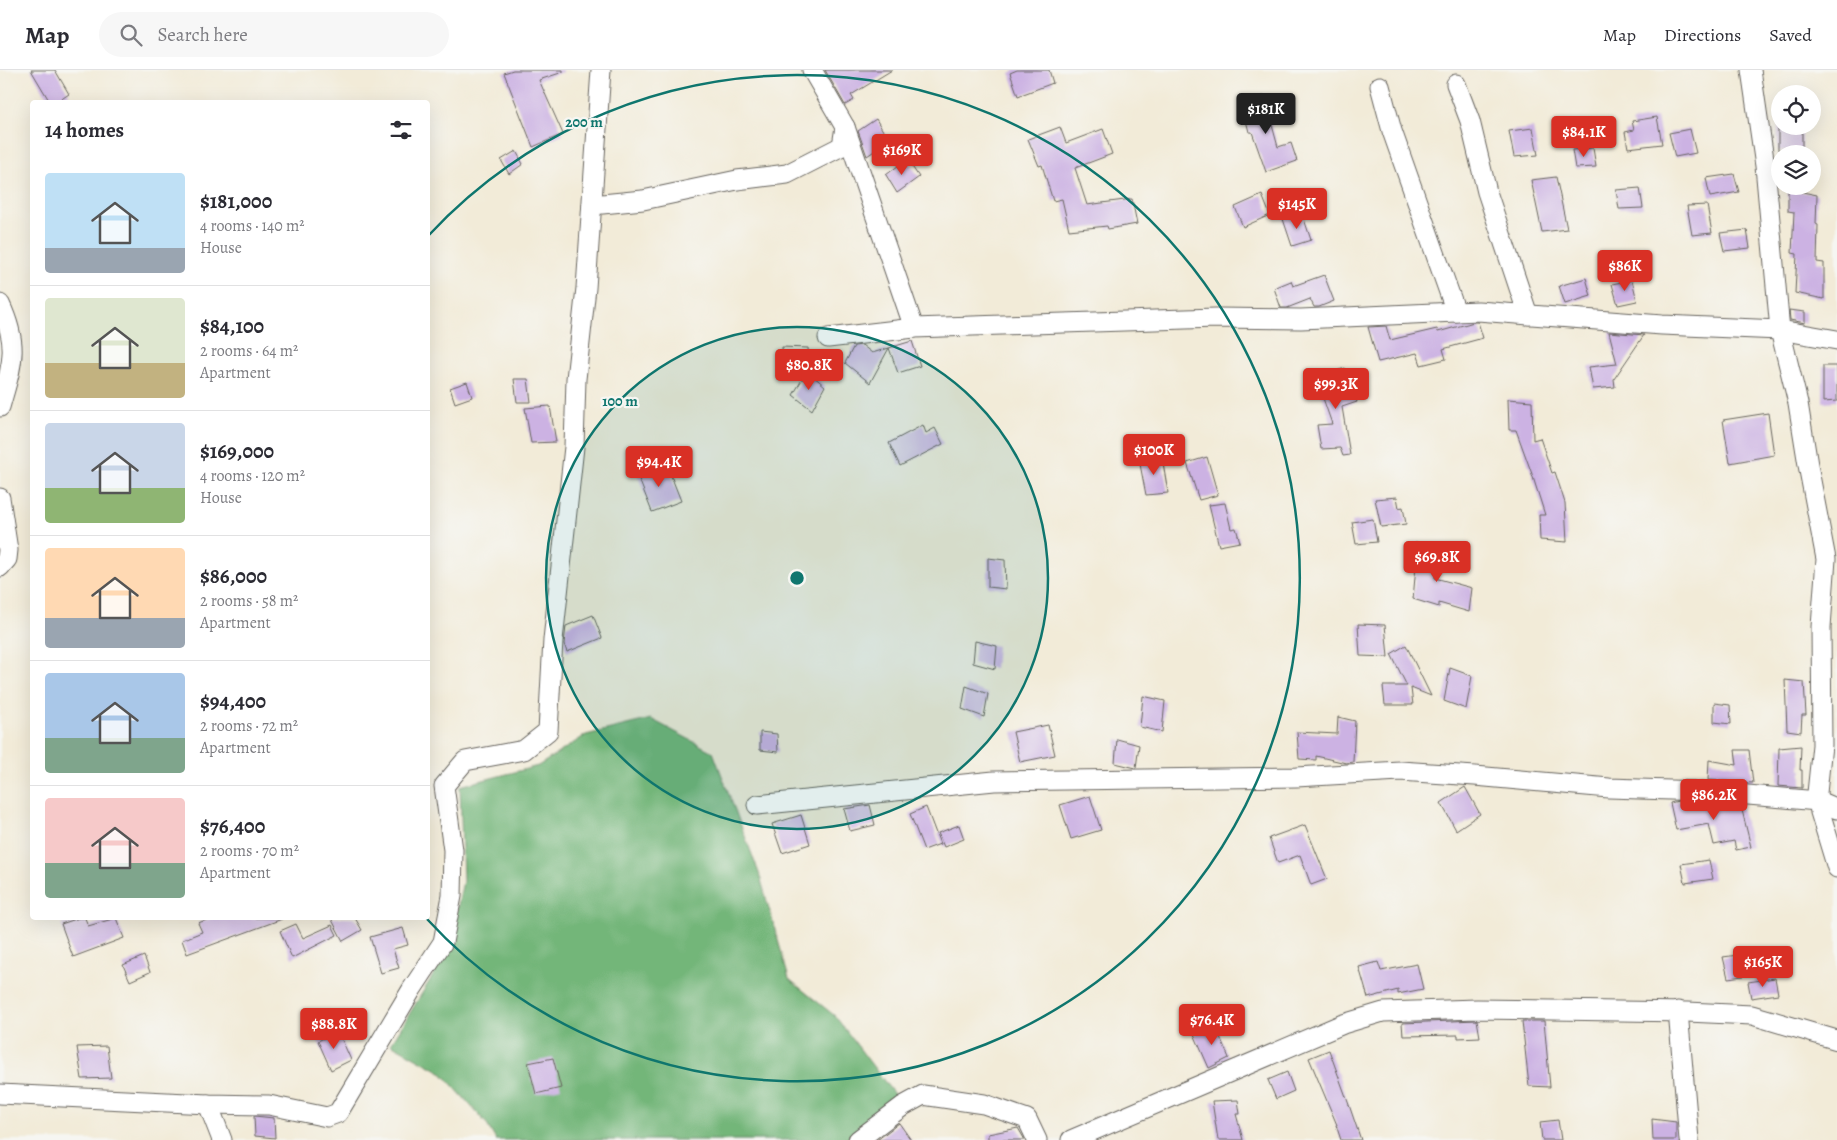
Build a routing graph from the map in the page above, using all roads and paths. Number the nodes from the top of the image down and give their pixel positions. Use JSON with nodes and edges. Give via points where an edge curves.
{"nodes":[{"id":1,"x":601,"y":70,"type":"edge"},
{"id":2,"x":812,"y":70,"type":"edge"},
{"id":3,"x":1750,"y":70,"type":"edge"},
{"id":4,"x":1456,"y":84,"type":"dead end"},
{"id":5,"x":1380,"y":86,"type":"dead end"},
{"id":6,"x":845,"y":127,"type":"junction"},
{"id":7,"x":592,"y":205,"type":"junction"},
{"id":8,"x":0,"y":304,"type":"edge"},
{"id":9,"x":1456,"y":312,"type":"junction"},
{"id":10,"x":1528,"y":315,"type":"junction"},
{"id":11,"x":914,"y":328,"type":"junction"},
{"id":12,"x":1780,"y":330,"type":"junction"},
{"id":13,"x":828,"y":338,"type":"dead end"},
{"id":14,"x":1837,"y":340,"type":"edge"},
{"id":15,"x":0,"y":407,"type":"edge"},
{"id":16,"x":0,"y":498,"type":"edge"},
{"id":17,"x":0,"y":567,"type":"edge"},
{"id":18,"x":1818,"y":801,"type":"junction"},
{"id":19,"x":757,"y":805,"type":"dead end"},
{"id":20,"x":1837,"y":809,"type":"edge"},
{"id":21,"x":1837,"y":868,"type":"edge"},
{"id":22,"x":1678,"y":1011,"type":"junction"},
{"id":23,"x":1837,"y":1040,"type":"edge"},
{"id":24,"x":0,"y":1094,"type":"edge"},
{"id":25,"x":208,"y":1104,"type":"junction"},
{"id":26,"x":222,"y":1140,"type":"edge"},
{"id":27,"x":858,"y":1140,"type":"edge"},
{"id":28,"x":1037,"y":1140,"type":"edge"},
{"id":29,"x":1071,"y":1140,"type":"edge"},
{"id":30,"x":1689,"y":1140,"type":"edge"}],
"edges":[{"from":1,"to":7,"type":"street"},
{"from":2,"to":6,"type":"street"},
{"from":3,"to":12,"type":"street","via":[[1765,166]]},
{"from":4,"to":10,"type":"street","via":[[1470,121],[1487,192]]},
{"from":5,"to":9,"type":"street","via":[[1392,131]]},
{"from":6,"to":7,"type":"street","via":[[842,146],[787,174],[737,180],[643,200]]},
{"from":6,"to":11,"type":"street"},
{"from":7,"to":25,"type":"street","via":[[576,378],[574,447],[553,640],[548,731],[524,750],[464,761],[444,786],[453,850],[452,896],[443,942],[338,1113],[327,1117],[269,1105]]},
{"from":8,"to":15,"type":"street","via":[[13,343]]},
{"from":9,"to":10,"type":"street"},
{"from":9,"to":11,"type":"street"},
{"from":10,"to":12,"type":"street"},
{"from":11,"to":13,"type":"street"},
{"from":12,"to":14,"type":"street"},
{"from":12,"to":18,"type":"street","via":[[1798,403],[1826,559],[1821,627],[1822,745]]},
{"from":16,"to":17,"type":"street","via":[[8,550],[7,559]]},
{"from":18,"to":19,"type":"street","via":[[1400,771],[1278,777],[994,781]]},
{"from":18,"to":20,"type":"street"},
{"from":18,"to":21,"type":"street"},
{"from":22,"to":23,"type":"street","via":[[1752,1015]]},
{"from":22,"to":29,"type":"street","via":[[1477,1009],[1383,1012],[1343,1024]]},
{"from":22,"to":30,"type":"street"},
{"from":24,"to":25,"type":"street"},
{"from":25,"to":26,"type":"street"},
{"from":27,"to":28,"type":"street","via":[[923,1095],[984,1104],[1027,1119]]}]}
